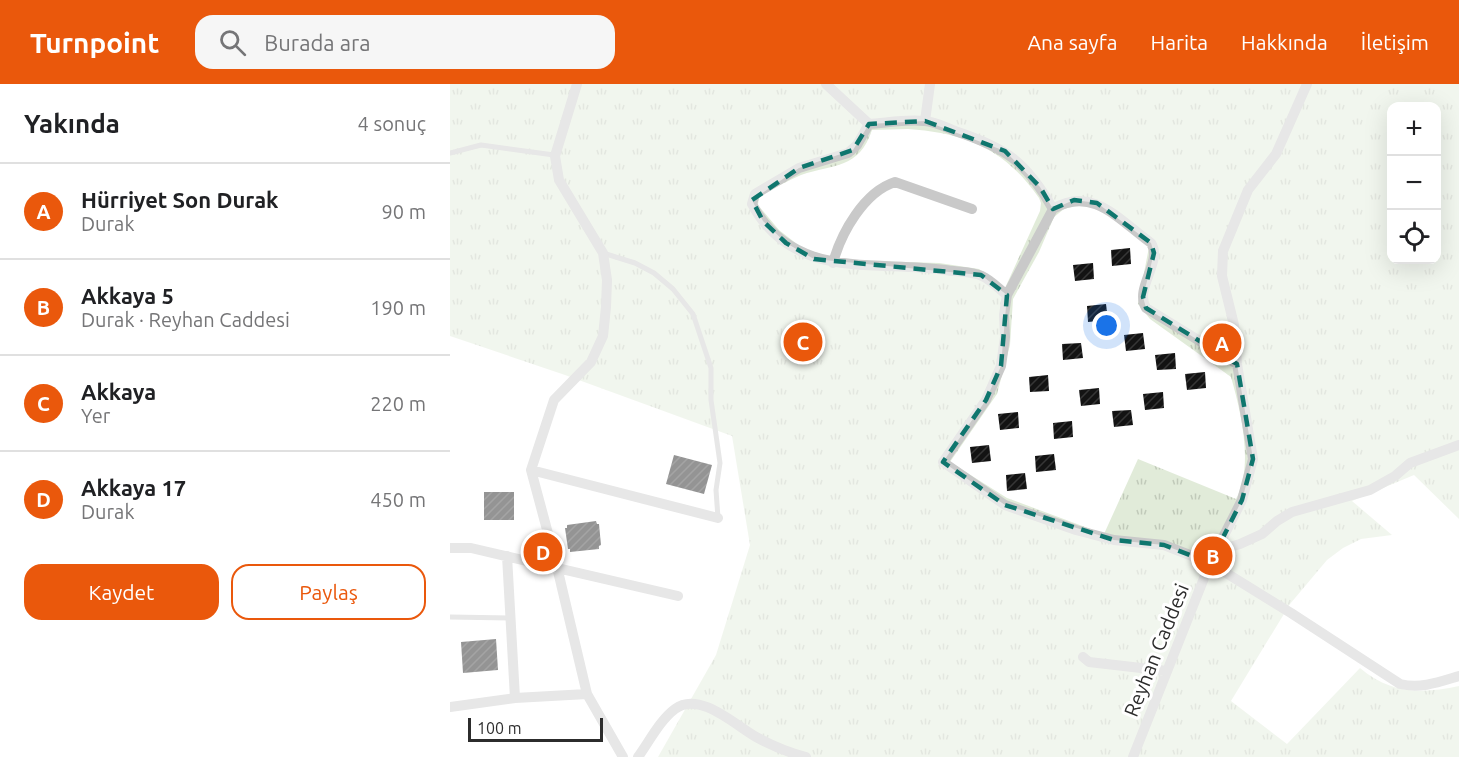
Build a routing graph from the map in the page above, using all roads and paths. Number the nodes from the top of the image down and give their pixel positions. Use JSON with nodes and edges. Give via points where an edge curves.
{"nodes":[{"id":1,"x":577,"y":84,"type":"edge"},
{"id":2,"x":826,"y":84,"type":"edge"},
{"id":3,"x":930,"y":84,"type":"edge"},
{"id":4,"x":1307,"y":84,"type":"edge"},
{"id":5,"x":926,"y":120,"type":"junction"},
{"id":6,"x":868,"y":124,"type":"junction"},
{"id":7,"x":450,"y":153,"type":"edge"},
{"id":8,"x":555,"y":156,"type":"junction"},
{"id":9,"x":972,"y":209,"type":"dead end"},
{"id":10,"x":1053,"y":209,"type":"junction"},
{"id":11,"x":603,"y":253,"type":"junction"},
{"id":12,"x":833,"y":262,"type":"junction"},
{"id":13,"x":1007,"y":296,"type":"junction"},
{"id":14,"x":1237,"y":364,"type":"junction"},
{"id":15,"x":1459,"y":445,"type":"edge"},
{"id":16,"x":531,"y":470,"type":"junction"},
{"id":17,"x":718,"y":518,"type":"joint"},
{"id":18,"x":450,"y":548,"type":"edge"},
{"id":19,"x":507,"y":556,"type":"junction"},
{"id":20,"x":1213,"y":557,"type":"junction"},
{"id":21,"x":557,"y":567,"type":"junction"},
{"id":22,"x":678,"y":596,"type":"dead end"},
{"id":23,"x":450,"y":617,"type":"edge"},
{"id":24,"x":511,"y":618,"type":"junction"},
{"id":25,"x":1083,"y":657,"type":"dead end"},
{"id":26,"x":1167,"y":671,"type":"junction"},
{"id":27,"x":1459,"y":676,"type":"edge"},
{"id":28,"x":587,"y":694,"type":"junction"},
{"id":29,"x":515,"y":698,"type":"junction"},
{"id":30,"x":450,"y":707,"type":"edge"},
{"id":31,"x":623,"y":757,"type":"edge"},
{"id":32,"x":638,"y":757,"type":"edge"},
{"id":33,"x":806,"y":757,"type":"edge"},
{"id":34,"x":1133,"y":757,"type":"edge"}],
"edges":[{"from":1,"to":8,"type":"street"},
{"from":2,"to":6,"type":"street"},
{"from":3,"to":5,"type":"street"},
{"from":4,"to":14,"type":"street","name":"Reyhan Caddesi","via":[[1276,154],[1248,190],[1223,251],[1222,276],[1234,325]]},
{"from":5,"to":6,"type":"street"},
{"from":5,"to":10,"type":"street","via":[[1005,151],[1026,168]]},
{"from":6,"to":12,"type":"street","via":[[853,150],[800,168],[755,194],[752,200],[757,213],[786,243],[814,259]]},
{"from":7,"to":8,"type":"lane","via":[[481,145]]},
{"from":8,"to":11,"type":"street","via":[[560,180]]},
{"from":9,"to":12,"type":"street","via":[[895,182],[885,185],[845,230]]},
{"from":10,"to":13,"type":"street"},
{"from":10,"to":14,"type":"street","via":[[1074,200],[1097,203],[1151,243],[1154,253],[1143,297],[1146,308]]},
{"from":11,"to":16,"type":"street","via":[[607,280],[603,336],[591,362],[554,400]]},
{"from":11,"to":17,"type":"lane","via":[[654,273],[693,314],[711,368],[711,400],[720,463],[716,490]]},
{"from":12,"to":13,"type":"street","via":[[981,275]]},
{"from":13,"to":20,"type":"street","via":[[1001,366],[986,400],[943,462],[1005,504],[1076,530]]},
{"from":14,"to":20,"type":"street","name":"Reyhan Caddesi","via":[[1253,459],[1242,500]]},
{"from":15,"to":20,"type":"street","via":[[1410,463],[1370,490],[1292,512],[1262,534]]},
{"from":16,"to":17,"type":"street"},
{"from":16,"to":21,"type":"street"},
{"from":18,"to":19,"type":"street"},
{"from":19,"to":21,"type":"street"},
{"from":19,"to":24,"type":"street"},
{"from":20,"to":26,"type":"street","name":"Reyhan Caddesi"},
{"from":20,"to":27,"type":"street","via":[[1272,601],[1401,684],[1414,687]]},
{"from":21,"to":22,"type":"street"},
{"from":21,"to":28,"type":"street"},
{"from":23,"to":24,"type":"lane"},
{"from":24,"to":29,"type":"street"},
{"from":25,"to":26,"type":"street","via":[[1089,662]]},
{"from":26,"to":34,"type":"street","name":"Reyhan Caddesi"},
{"from":28,"to":29,"type":"street"},
{"from":28,"to":31,"type":"street"},
{"from":29,"to":30,"type":"street"},
{"from":32,"to":33,"type":"street","via":[[677,707],[695,703],[725,716],[758,738]]}]}
